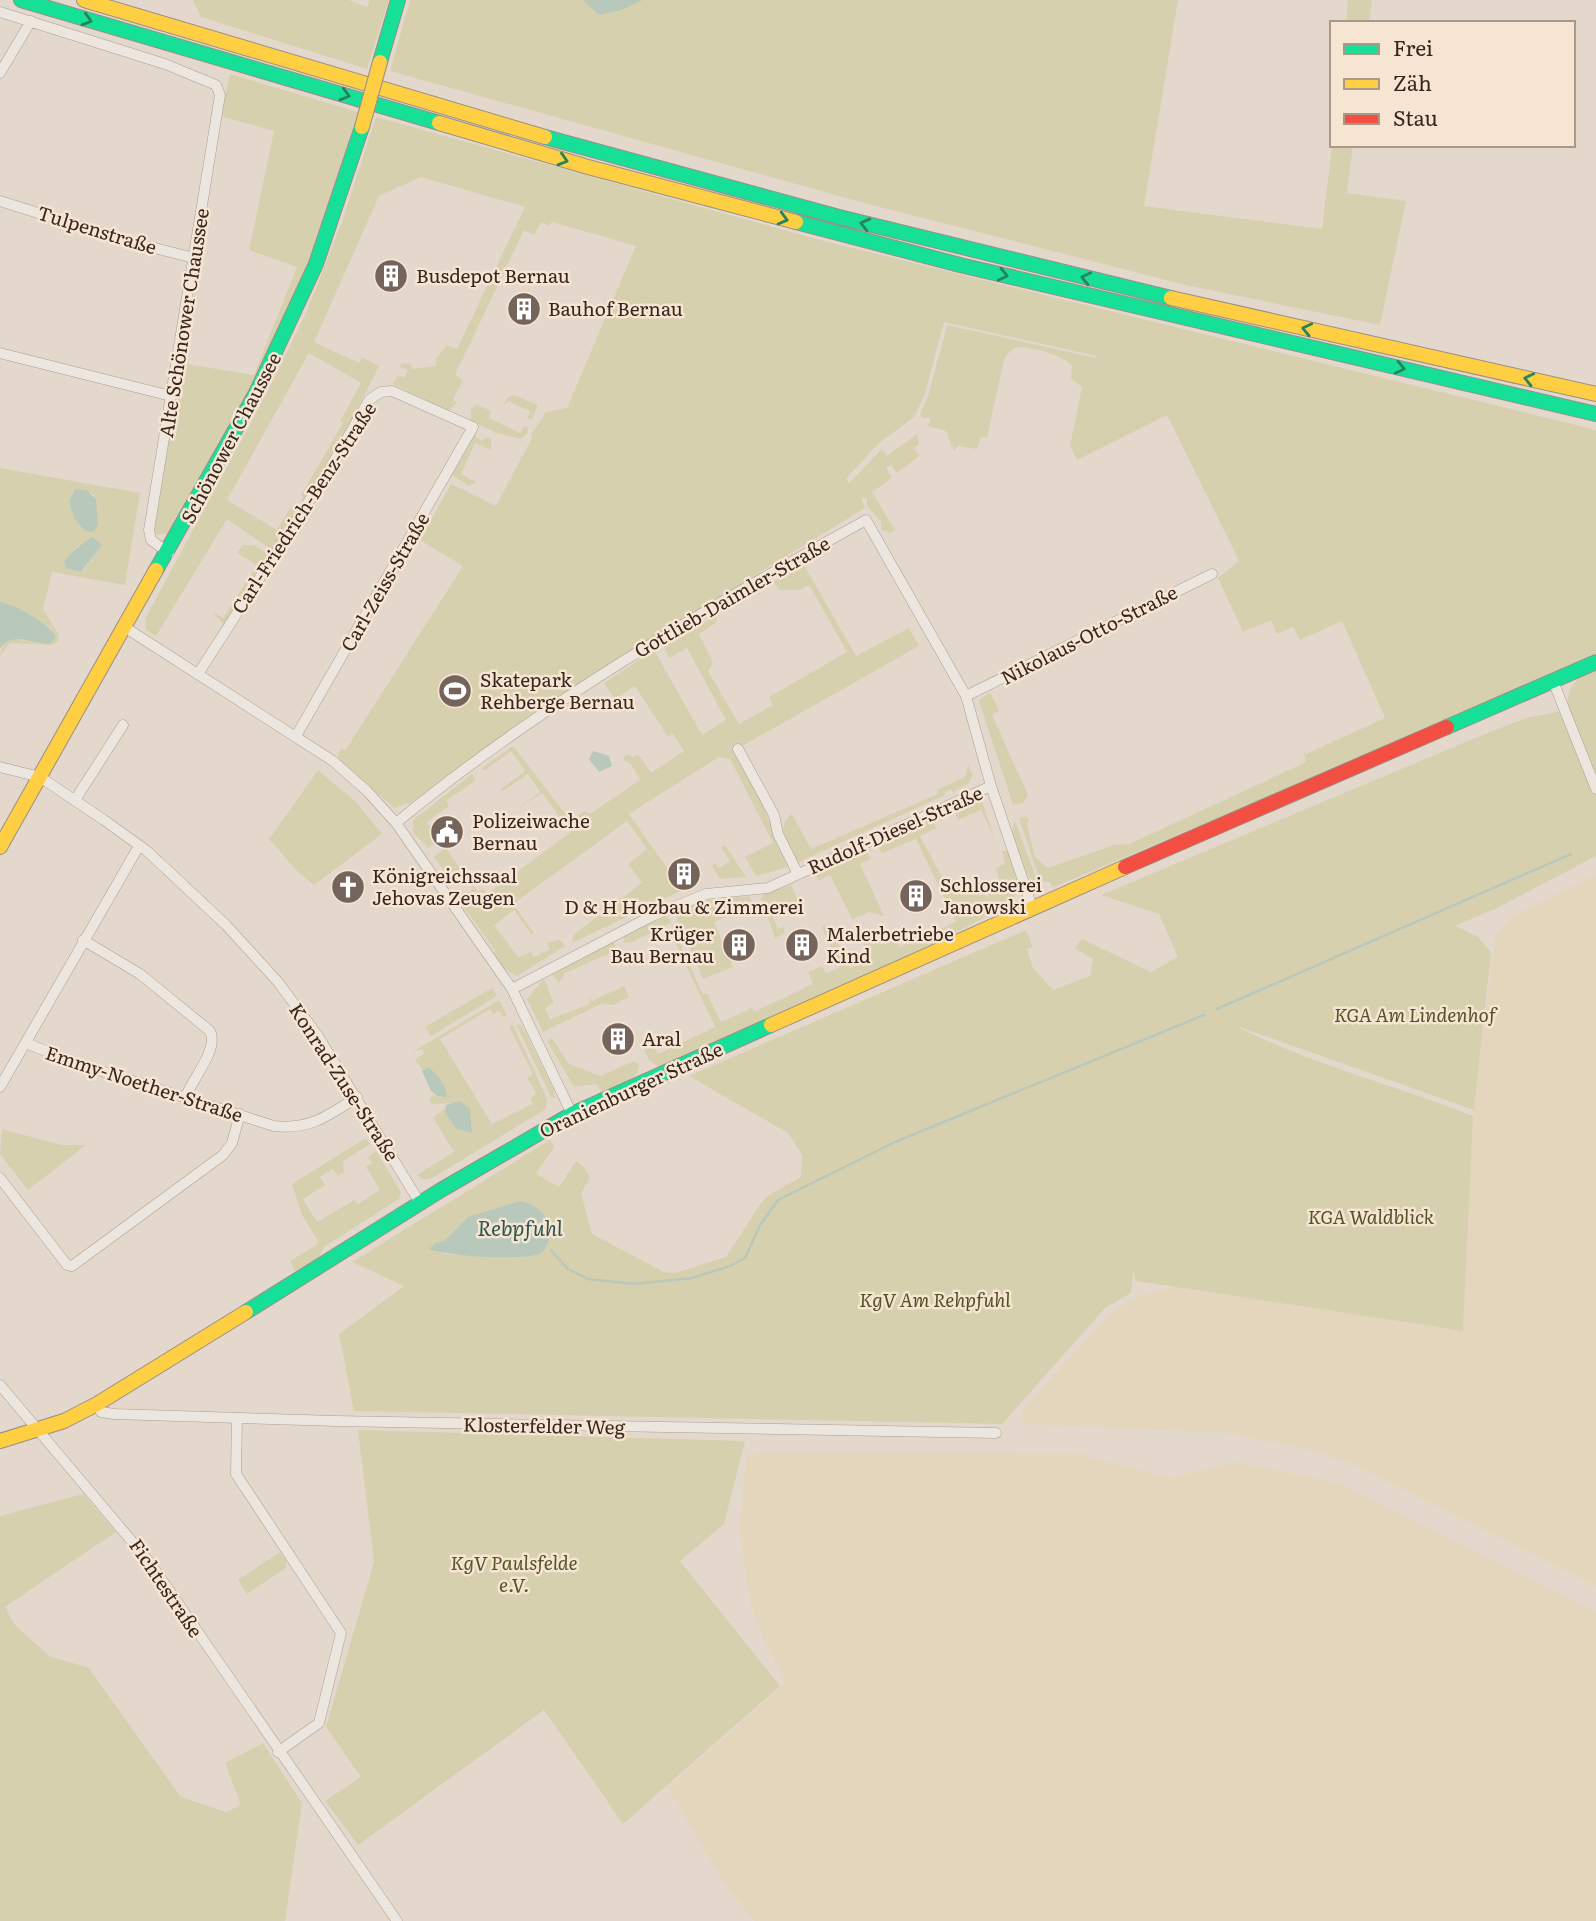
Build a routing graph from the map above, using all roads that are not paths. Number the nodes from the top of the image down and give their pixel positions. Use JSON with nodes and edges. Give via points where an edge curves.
{"nodes":[{"id":1,"x":21,"y":0,"type":"edge"},
{"id":2,"x":83,"y":0,"type":"edge"},
{"id":3,"x":398,"y":0,"type":"edge"},
{"id":4,"x":0,"y":12,"type":"edge"},
{"id":5,"x":31,"y":21,"type":"junction"},
{"id":6,"x":0,"y":73,"type":"edge"},
{"id":7,"x":0,"y":201,"type":"edge"},
{"id":8,"x":194,"y":258,"type":"junction"},
{"id":9,"x":0,"y":353,"type":"edge"},
{"id":10,"x":1596,"y":394,"type":"edge"},
{"id":11,"x":171,"y":396,"type":"junction"},
{"id":12,"x":1596,"y":414,"type":"edge"},
{"id":13,"x":473,"y":427,"type":"joint"},
{"id":14,"x":169,"y":553,"type":"junction"},
{"id":15,"x":1212,"y":574,"type":"dead end"},
{"id":16,"x":126,"y":628,"type":"junction"},
{"id":17,"x":1596,"y":662,"type":"edge"},
{"id":18,"x":198,"y":674,"type":"junction"},
{"id":19,"x":1553,"y":681,"type":"junction"},
{"id":20,"x":966,"y":696,"type":"junction"},
{"id":21,"x":123,"y":725,"type":"dead end"},
{"id":22,"x":296,"y":736,"type":"junction"},
{"id":23,"x":738,"y":750,"type":"dead end"},
{"id":24,"x":0,"y":767,"type":"edge"},
{"id":25,"x":40,"y":777,"type":"junction"},
{"id":26,"x":991,"y":786,"type":"junction"},
{"id":27,"x":1596,"y":789,"type":"edge"},
{"id":28,"x":75,"y":800,"type":"junction"},
{"id":29,"x":396,"y":823,"type":"junction"},
{"id":30,"x":139,"y":846,"type":"junction"},
{"id":31,"x":0,"y":847,"type":"edge"},
{"id":32,"x":798,"y":874,"type":"junction"},
{"id":33,"x":1032,"y":907,"type":"junction"},
{"id":34,"x":83,"y":940,"type":"junction"},
{"id":35,"x":512,"y":989,"type":"junction"},
{"id":36,"x":26,"y":1043,"type":"junction"},
{"id":37,"x":0,"y":1087,"type":"edge"},
{"id":38,"x":186,"y":1096,"type":"junction"},
{"id":39,"x":357,"y":1097,"type":"junction"},
{"id":40,"x":240,"y":1114,"type":"junction"},
{"id":41,"x":572,"y":1114,"type":"junction"},
{"id":42,"x":0,"y":1178,"type":"edge"},
{"id":43,"x":420,"y":1203,"type":"junction"},
{"id":44,"x":0,"y":1385,"type":"edge"},
{"id":45,"x":97,"y":1404,"type":"junction"},
{"id":46,"x":237,"y":1418,"type":"junction"},
{"id":47,"x":38,"y":1430,"type":"junction"},
{"id":48,"x":996,"y":1433,"type":"dead end"},
{"id":49,"x":0,"y":1441,"type":"edge"},
{"id":50,"x":278,"y":1752,"type":"junction"},
{"id":51,"x":397,"y":1921,"type":"edge"}],
"edges":[{"from":1,"to":12,"type":"main road","one_way":true,"via":[[628,178],[960,265]]},
{"from":10,"to":2,"type":"main road","one_way":true,"via":[[1147,293],[827,214],[479,119]]},
{"from":3,"to":14,"type":"main road","name":"Schönower Chaussee","bridge":true,"via":[[362,127],[303,296],[257,393]]},
{"from":4,"to":5,"type":"street"},
{"from":5,"to":6,"type":"street"},
{"from":5,"to":8,"type":"street","name":"Alte Schönower Chaussee","via":[[216,85],[220,95]]},
{"from":7,"to":8,"type":"street","name":"Tulpenstraße"},
{"from":8,"to":11,"type":"street","name":"Alte Schönower Chaussee"},
{"from":9,"to":11,"type":"street"},
{"from":11,"to":14,"type":"street","name":"Alte Schönower Chaussee","via":[[149,530],[151,540]]},
{"from":13,"to":18,"type":"street","name":"Carl-Friedrich-Benz-Straße","via":[[392,391],[369,400],[329,471]]},
{"from":13,"to":22,"type":"street","name":"Carl-Zeiss-Straße"},
{"from":14,"to":16,"type":"main road","name":"Schönower Chaussee"},
{"from":15,"to":20,"type":"street","name":"Nikolaus-Otto-Straße"},
{"from":16,"to":18,"type":"street"},
{"from":16,"to":25,"type":"main road","name":"Schönower Chaussee"},
{"from":17,"to":19,"type":"main road","name":"Oranienburger Straße"},
{"from":18,"to":22,"type":"street"},
{"from":19,"to":27,"type":"street"},
{"from":19,"to":33,"type":"main road","name":"Oranienburger Straße"},
{"from":20,"to":26,"type":"street"},
{"from":20,"to":29,"type":"street","name":"Gottlieb-Daimler-Straße","via":[[866,520],[595,678]]},
{"from":21,"to":28,"type":"street"},
{"from":22,"to":29,"type":"street","via":[[355,779]]},
{"from":23,"to":32,"type":"street","name":"Rudolf-Diesel-Straße","via":[[774,815]]},
{"from":24,"to":25,"type":"street","name":"Konrad-Zuse-Straße"},
{"from":25,"to":28,"type":"street","name":"Konrad-Zuse-Straße"},
{"from":25,"to":31,"type":"main road","name":"Schönower Chaussee"},
{"from":26,"to":32,"type":"street","name":"Rudolf-Diesel-Straße"},
{"from":26,"to":33,"type":"street"},
{"from":28,"to":30,"type":"street","name":"Konrad-Zuse-Straße"},
{"from":29,"to":35,"type":"street"},
{"from":30,"to":34,"type":"street","name":"Emmy-Noether-Straße"},
{"from":30,"to":39,"type":"street","name":"Konrad-Zuse-Straße","via":[[254,954],[292,1000]]},
{"from":32,"to":35,"type":"street","name":"Rudolf-Diesel-Straße","via":[[768,888],[698,897],[627,928]]},
{"from":33,"to":41,"type":"main road","name":"Oranienburger Straße"},
{"from":34,"to":36,"type":"street","name":"Emmy-Noether-Straße"},
{"from":34,"to":38,"type":"street","via":[[140,974],[210,1031],[211,1047]]},
{"from":35,"to":41,"type":"street"},
{"from":36,"to":37,"type":"street"},
{"from":36,"to":38,"type":"street","name":"Emmy-Noether-Straße"},
{"from":38,"to":40,"type":"street","name":"Emmy-Noether-Straße"},
{"from":39,"to":40,"type":"street","name":"Emmy-Noether-Straße","via":[[308,1126],[296,1128]]},
{"from":39,"to":43,"type":"street","name":"Konrad-Zuse-Straße"},
{"from":40,"to":42,"type":"street","via":[[232,1143],[223,1155],[72,1266],[66,1265]]},
{"from":41,"to":43,"type":"main road","name":"Oranienburger Straße"},
{"from":43,"to":45,"type":"main road","name":"Oranienburger Straße"},
{"from":44,"to":47,"type":"street","name":"Fichtestraße"},
{"from":45,"to":46,"type":"street","name":"Klosterfelder Weg","via":[[101,1412],[114,1414]]},
{"from":45,"to":47,"type":"main road","name":"Oranienburger Straße"},
{"from":46,"to":48,"type":"street","name":"Klosterfelder Weg"},
{"from":46,"to":50,"type":"street","via":[[236,1474],[341,1633],[319,1723]]},
{"from":47,"to":49,"type":"main road","name":"Oranienburger Straße"},
{"from":47,"to":50,"type":"street","name":"Fichtestraße","via":[[151,1564]]},
{"from":50,"to":51,"type":"street","name":"Fichtestraße"}]}
